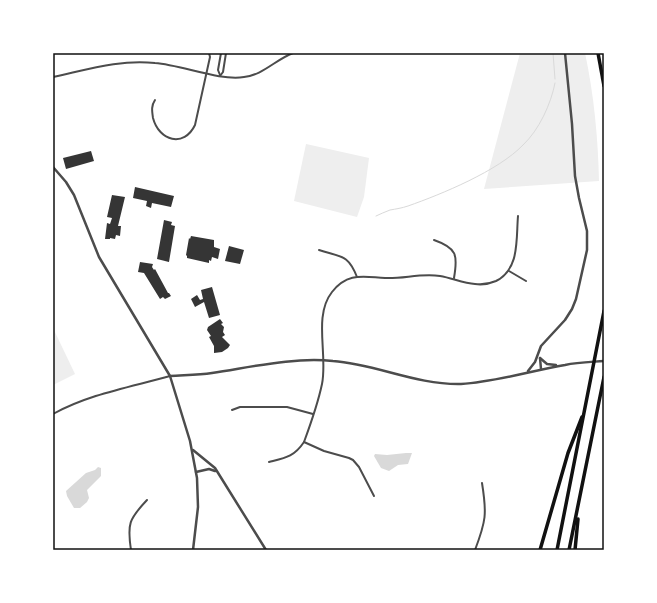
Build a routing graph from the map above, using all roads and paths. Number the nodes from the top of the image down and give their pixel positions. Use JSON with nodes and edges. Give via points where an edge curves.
{"nodes":[{"id":1,"x":209,"y":53,"type":"edge"},
{"id":2,"x":221,"y":53,"type":"edge"},
{"id":3,"x":226,"y":53,"type":"edge"},
{"id":4,"x":293,"y":53,"type":"edge"},
{"id":5,"x":565,"y":53,"type":"edge"},
{"id":6,"x":598,"y":53,"type":"edge"},
{"id":7,"x":206,"y":73,"type":"junction"},
{"id":8,"x":220,"y":76,"type":"junction"},
{"id":9,"x":53,"y":77,"type":"edge"},
{"id":10,"x":604,"y":86,"type":"edge"},
{"id":11,"x":155,"y":100,"type":"dead end"},
{"id":12,"x":53,"y":167,"type":"edge"},
{"id":13,"x":518,"y":216,"type":"dead end"},
{"id":14,"x":434,"y":240,"type":"dead end"},
{"id":15,"x":319,"y":250,"type":"dead end"},
{"id":16,"x":509,"y":271,"type":"junction"},
{"id":17,"x":357,"y":277,"type":"junction"},
{"id":18,"x":454,"y":279,"type":"junction"},
{"id":19,"x":526,"y":281,"type":"dead end"},
{"id":20,"x":604,"y":312,"type":"edge"},
{"id":21,"x":539,"y":350,"type":"junction"},
{"id":22,"x":540,"y":358,"type":"junction"},
{"id":23,"x":324,"y":360,"type":"junction"},
{"id":24,"x":604,"y":361,"type":"edge"},
{"id":25,"x":563,"y":365,"type":"junction"},
{"id":26,"x":541,"y":370,"type":"junction"},
{"id":27,"x":527,"y":373,"type":"junction"},
{"id":28,"x":170,"y":376,"type":"junction"},
{"id":29,"x":604,"y":377,"type":"edge"},
{"id":30,"x":232,"y":410,"type":"dead end"},
{"id":31,"x":585,"y":412,"type":"junction"},
{"id":32,"x":53,"y":414,"type":"edge"},
{"id":33,"x":313,"y":414,"type":"junction"},
{"id":34,"x":304,"y":442,"type":"junction"},
{"id":35,"x":192,"y":449,"type":"junction"},
{"id":36,"x":269,"y":462,"type":"dead end"},
{"id":37,"x":216,"y":471,"type":"junction"},
{"id":38,"x":196,"y":472,"type":"junction"},
{"id":39,"x":482,"y":483,"type":"dead end"},
{"id":40,"x":374,"y":496,"type":"dead end"},
{"id":41,"x":147,"y":500,"type":"dead end"},
{"id":42,"x":579,"y":502,"type":"junction"},
{"id":43,"x":131,"y":550,"type":"edge"},
{"id":44,"x":193,"y":550,"type":"edge"},
{"id":45,"x":266,"y":550,"type":"edge"},
{"id":46,"x":475,"y":550,"type":"edge"},
{"id":47,"x":540,"y":550,"type":"edge"},
{"id":48,"x":557,"y":550,"type":"edge"},
{"id":49,"x":569,"y":550,"type":"edge"},
{"id":50,"x":575,"y":550,"type":"edge"}],
"edges":[{"from":1,"to":7,"type":"street"},
{"from":2,"to":8,"type":"street","via":[[218,70]]},
{"from":3,"to":8,"type":"street"},
{"from":4,"to":8,"type":"street","via":[[253,76]]},
{"from":5,"to":21,"type":"street","via":[[575,176],[587,231],[587,250],[572,309]]},
{"from":6,"to":10,"type":"highway"},
{"from":7,"to":8,"type":"street"},
{"from":7,"to":9,"type":"street","via":[[156,63],[131,62]]},
{"from":7,"to":11,"type":"street","via":[[195,125],[185,136],[171,138],[159,132],[152,111]]},
{"from":12,"to":28,"type":"street","via":[[74,195],[99,257]]},
{"from":13,"to":16,"type":"street","via":[[515,255]]},
{"from":14,"to":18,"type":"street","via":[[446,245],[454,254],[457,263]]},
{"from":15,"to":17,"type":"street","via":[[347,259]]},
{"from":16,"to":18,"type":"street","via":[[499,279],[486,284]]},
{"from":16,"to":19,"type":"street"},
{"from":17,"to":18,"type":"street","via":[[430,275]]},
{"from":17,"to":23,"type":"street","via":[[339,286],[326,302],[323,316]]},
{"from":20,"to":31,"type":"highway"},
{"from":21,"to":22,"type":"street"},
{"from":21,"to":27,"type":"street","via":[[534,365]]},
{"from":22,"to":25,"type":"street","via":[[547,364]]},
{"from":22,"to":26,"type":"street"},
{"from":23,"to":27,"type":"street","via":[[350,363],[439,383],[483,382]]},
{"from":23,"to":28,"type":"street"},
{"from":23,"to":33,"type":"street","via":[[322,383]]},
{"from":24,"to":25,"type":"street"},
{"from":25,"to":26,"type":"street"},
{"from":26,"to":27,"type":"street"},
{"from":28,"to":32,"type":"street","via":[[88,398]]},
{"from":28,"to":35,"type":"street"},
{"from":29,"to":42,"type":"highway"},
{"from":30,"to":33,"type":"street","via":[[287,407]]},
{"from":31,"to":47,"type":"highway","via":[[568,453]]},
{"from":31,"to":48,"type":"highway"},
{"from":33,"to":34,"type":"street"},
{"from":34,"to":36,"type":"street","via":[[292,455]]},
{"from":34,"to":40,"type":"street","via":[[353,460]]},
{"from":35,"to":37,"type":"street"},
{"from":35,"to":38,"type":"street"},
{"from":37,"to":38,"type":"street","via":[[210,469]]},
{"from":37,"to":45,"type":"street"},
{"from":38,"to":44,"type":"street","via":[[198,507]]},
{"from":39,"to":46,"type":"street","via":[[485,520]]},
{"from":41,"to":43,"type":"street","via":[[131,520]]},
{"from":42,"to":49,"type":"highway"},
{"from":42,"to":50,"type":"highway"}]}
